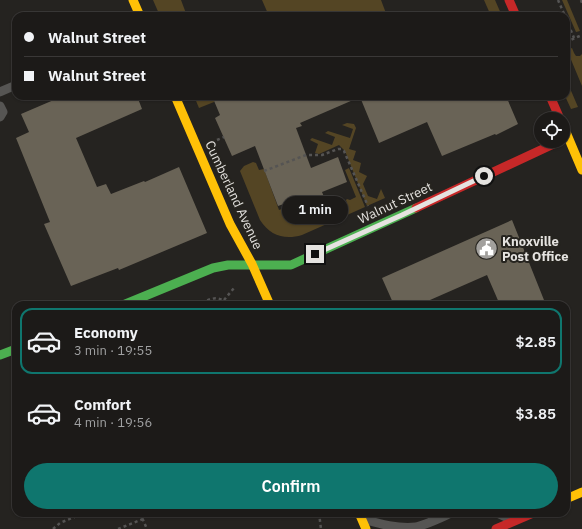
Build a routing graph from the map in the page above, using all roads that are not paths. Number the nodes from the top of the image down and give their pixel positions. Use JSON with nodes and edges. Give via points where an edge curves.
{"nodes":[{"id":1,"x":133,"y":0,"type":"edge"},
{"id":2,"x":509,"y":0,"type":"edge"},
{"id":3,"x":138,"y":12,"type":"edge"},
{"id":4,"x":514,"y":12,"type":"edge"},
{"id":5,"x":12,"y":87,"type":"edge"},
{"id":6,"x":0,"y":92,"type":"edge"},
{"id":7,"x":176,"y":100,"type":"edge"},
{"id":8,"x":552,"y":100,"type":"edge"},
{"id":9,"x":0,"y":106,"type":"edge"},
{"id":10,"x":557,"y":112,"type":"edge"},
{"id":11,"x":0,"y":117,"type":"edge"},
{"id":12,"x":570,"y":144,"type":"edge"},
{"id":13,"x":546,"y":148,"type":"edge"},
{"id":14,"x":582,"y":170,"type":"edge"},
{"id":15,"x":252,"y":264,"type":"junction"},
{"id":16,"x":133,"y":301,"type":"edge"},
{"id":17,"x":268,"y":301,"type":"edge"},
{"id":18,"x":12,"y":350,"type":"edge"},
{"id":19,"x":0,"y":355,"type":"edge"},
{"id":20,"x":582,"y":492,"type":"edge"},
{"id":21,"x":570,"y":497,"type":"edge"},
{"id":22,"x":361,"y":517,"type":"edge"},
{"id":23,"x":364,"y":517,"type":"edge"},
{"id":24,"x":441,"y":517,"type":"edge"},
{"id":25,"x":506,"y":517,"type":"edge"},
{"id":26,"x":524,"y":517,"type":"edge"},
{"id":27,"x":514,"y":521,"type":"junction"},
{"id":28,"x":366,"y":529,"type":"edge"},
{"id":29,"x":496,"y":529,"type":"edge"}],
"edges":[{"from":1,"to":3,"type":"street"},
{"from":2,"to":4,"type":"street"},
{"from":5,"to":6,"type":"lane"},
{"from":7,"to":15,"type":"street","name":"Cumberland Avenue","via":[[230,224]]},
{"from":8,"to":10,"type":"street"},
{"from":9,"to":11,"type":"lane"},
{"from":12,"to":14,"type":"street"},
{"from":13,"to":15,"type":"street","name":"Walnut Street","via":[[291,264]]},
{"from":15,"to":16,"type":"street","name":"Walnut Street","via":[[213,268]]},
{"from":15,"to":17,"type":"street","name":"Cumberland Avenue"},
{"from":18,"to":19,"type":"street"},
{"from":20,"to":21,"type":"street"},
{"from":22,"to":28,"type":"street"},
{"from":23,"to":24,"type":"lane","via":[[394,527],[410,528]]},
{"from":25,"to":27,"type":"lane"},
{"from":26,"to":27,"type":"street"},
{"from":27,"to":29,"type":"street"}]}
